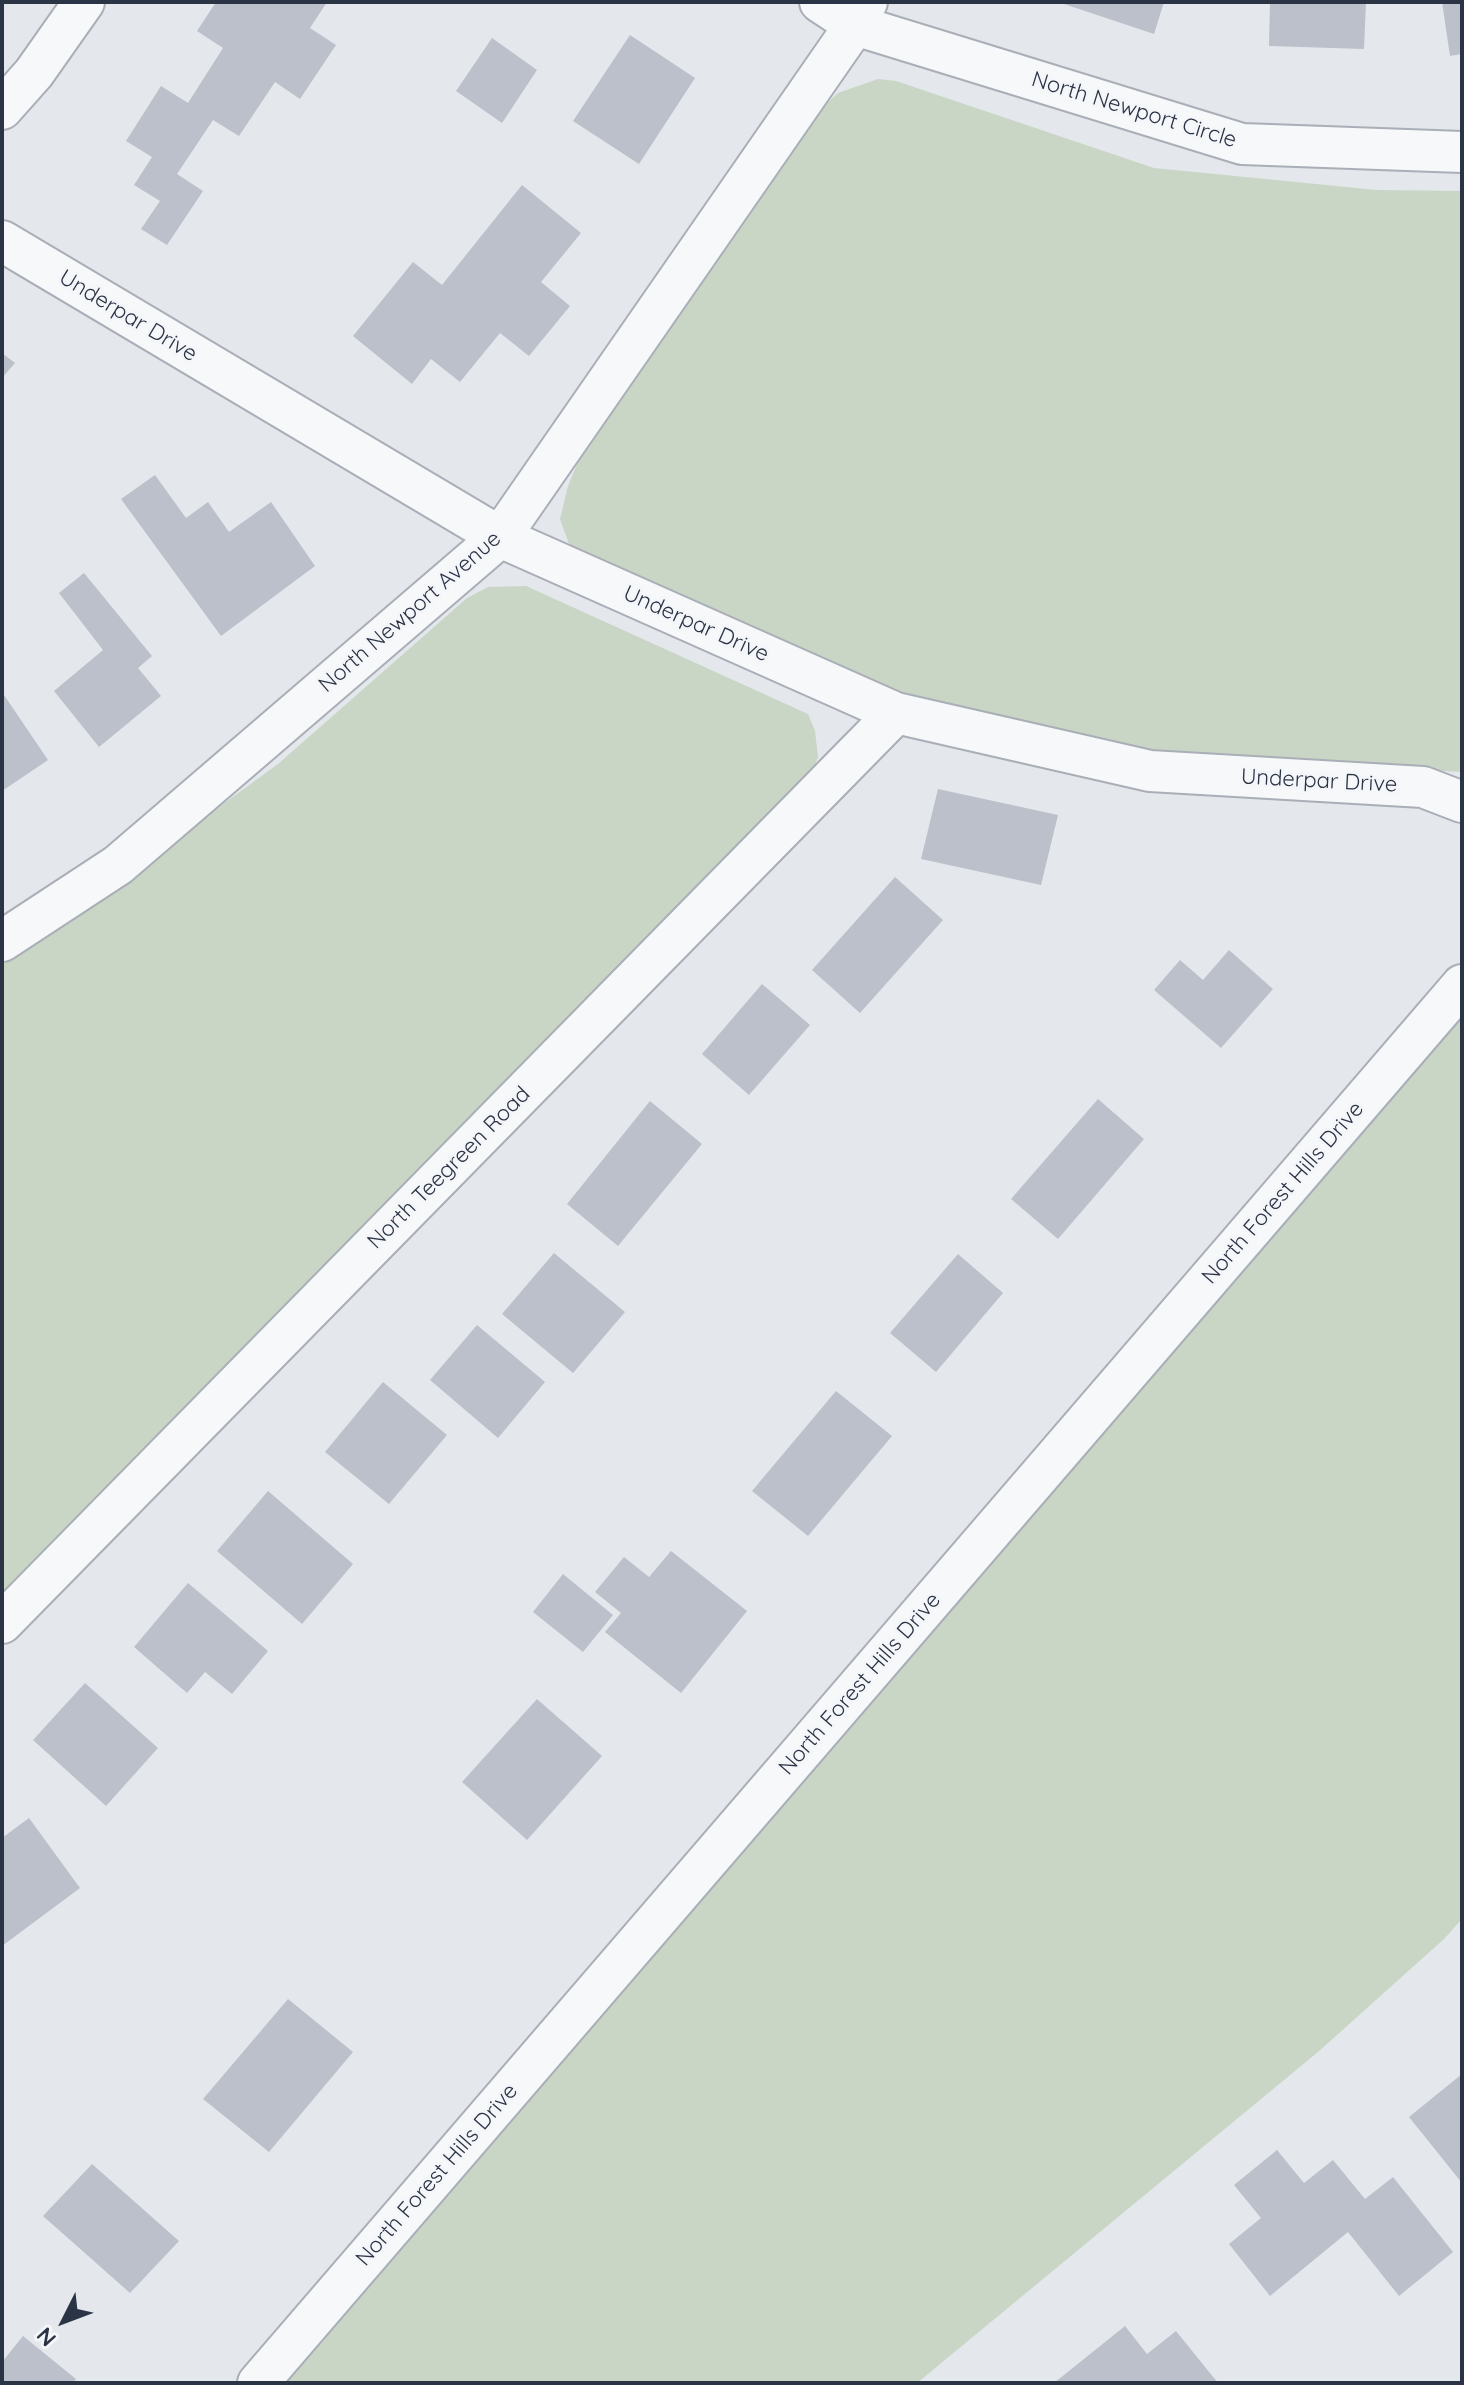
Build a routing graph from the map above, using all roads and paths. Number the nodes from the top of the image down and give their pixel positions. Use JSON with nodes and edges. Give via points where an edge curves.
{"nodes":[{"id":1,"x":84,"y":2,"type":"edge"},
{"id":2,"x":820,"y":2,"type":"edge"},
{"id":3,"x":861,"y":13,"type":"edge"},
{"id":4,"x":2,"y":109,"type":"edge"},
{"id":5,"x":1462,"y":152,"type":"edge"},
{"id":6,"x":2,"y":241,"type":"edge"},
{"id":7,"x":500,"y":537,"type":"junction"},
{"id":8,"x":896,"y":713,"type":"junction"},
{"id":9,"x":1462,"y":802,"type":"edge"},
{"id":10,"x":2,"y":941,"type":"edge"},
{"id":11,"x":1462,"y":985,"type":"edge"},
{"id":12,"x":2,"y":1623,"type":"edge"},
{"id":13,"x":258,"y":2383,"type":"edge"}],
"edges":[{"from":1,"to":4,"type":"street"},
{"from":2,"to":3,"type":"street","name":"North Newport Circle"},
{"from":3,"to":5,"type":"street","name":"North Newport Circle","via":[[1242,144]]},
{"from":3,"to":7,"type":"street","name":"North Newport Avenue"},
{"from":6,"to":7,"type":"street","name":"Underpar Drive"},
{"from":7,"to":8,"type":"street","name":"Underpar Drive"},
{"from":7,"to":10,"type":"street","name":"North Newport Avenue","via":[[118,865]]},
{"from":8,"to":9,"type":"street","name":"Underpar Drive","via":[[1150,771],[1423,787]]},
{"from":8,"to":12,"type":"street","name":"North Teegreen Road"},
{"from":11,"to":13,"type":"street","name":"North Forest Hills Drive"}]}
